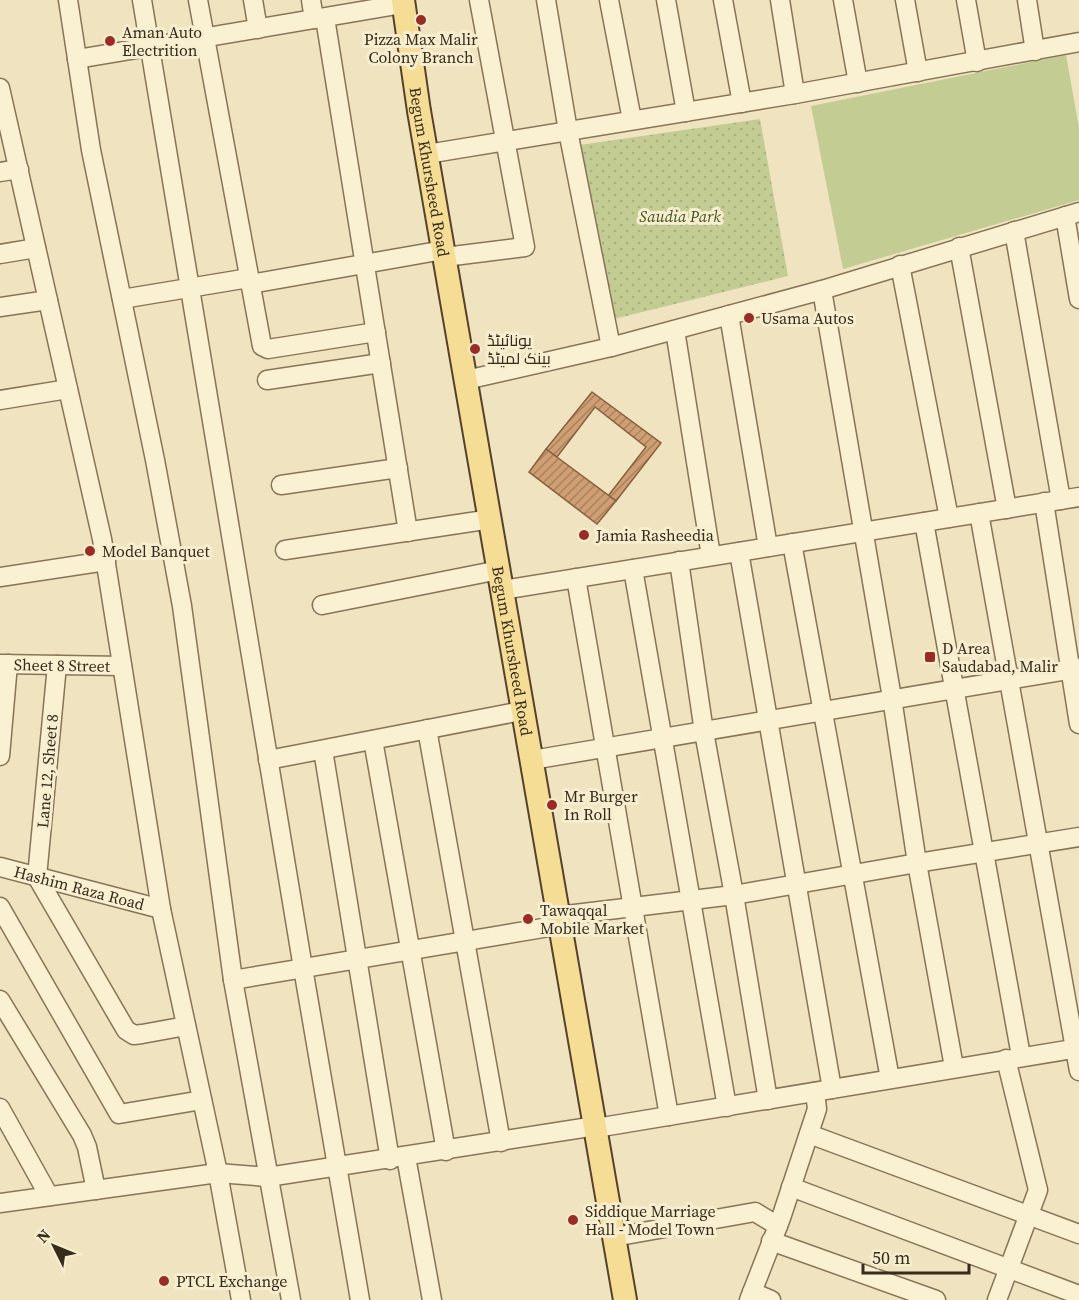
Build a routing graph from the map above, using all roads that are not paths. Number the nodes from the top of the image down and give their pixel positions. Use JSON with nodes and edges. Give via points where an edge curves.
{"nodes":[{"id":1,"x":68,"y":0,"type":"edge"},
{"id":2,"x":142,"y":0,"type":"edge"},
{"id":3,"x":198,"y":0,"type":"edge"},
{"id":4,"x":253,"y":0,"type":"edge"},
{"id":5,"x":311,"y":0,"type":"edge"},
{"id":6,"x":479,"y":0,"type":"edge"},
{"id":7,"x":546,"y":0,"type":"edge"},
{"id":8,"x":609,"y":0,"type":"edge"},
{"id":9,"x":666,"y":0,"type":"edge"},
{"id":10,"x":723,"y":0,"type":"edge"},
{"id":11,"x":780,"y":0,"type":"edge"},
{"id":12,"x":843,"y":0,"type":"edge"},
{"id":13,"x":905,"y":0,"type":"edge"},
{"id":14,"x":966,"y":0,"type":"edge"},
{"id":15,"x":1026,"y":0,"type":"edge"},
{"id":16,"x":395,"y":2,"type":"edge"},
{"id":17,"x":320,"y":18,"type":"junction"},
{"id":18,"x":258,"y":29,"type":"junction"},
{"id":19,"x":205,"y":38,"type":"junction"},
{"id":20,"x":1079,"y":42,"type":"edge"},
{"id":21,"x":151,"y":47,"type":"junction"},
{"id":22,"x":1035,"y":51,"type":"junction"},
{"id":23,"x":77,"y":59,"type":"junction"},
{"id":24,"x":977,"y":62,"type":"junction"},
{"id":25,"x":918,"y":72,"type":"junction"},
{"id":26,"x":858,"y":83,"type":"junction"},
{"id":27,"x":0,"y":88,"type":"edge"},
{"id":28,"x":795,"y":94,"type":"junction"},
{"id":29,"x":742,"y":103,"type":"junction"},
{"id":30,"x":686,"y":112,"type":"junction"},
{"id":31,"x":632,"y":120,"type":"junction"},
{"id":32,"x":568,"y":130,"type":"junction"},
{"id":33,"x":505,"y":141,"type":"junction"},
{"id":34,"x":427,"y":154,"type":"junction"},
{"id":35,"x":18,"y":169,"type":"junction"},
{"id":36,"x":0,"y":172,"type":"edge"},
{"id":37,"x":1072,"y":214,"type":"edge"},
{"id":38,"x":1014,"y":231,"type":"junction"},
{"id":39,"x":959,"y":247,"type":"junction"},
{"id":40,"x":36,"y":248,"type":"junction"},
{"id":41,"x":0,"y":254,"type":"edge"},
{"id":42,"x":438,"y":255,"type":"junction"},
{"id":43,"x":365,"y":264,"type":"junction"},
{"id":44,"x":900,"y":265,"type":"junction"},
{"id":45,"x":249,"y":281,"type":"junction"},
{"id":46,"x":190,"y":287,"type":"junction"},
{"id":47,"x":822,"y":290,"type":"junction"},
{"id":48,"x":122,"y":299,"type":"junction"},
{"id":49,"x":1079,"y":299,"type":"edge"},
{"id":50,"x":48,"y":300,"type":"junction"},
{"id":51,"x":0,"y":307,"type":"edge"},
{"id":52,"x":729,"y":315,"type":"junction"},
{"id":53,"x":675,"y":330,"type":"junction"},
{"id":54,"x":376,"y":332,"type":"junction"},
{"id":55,"x":611,"y":347,"type":"junction"},
{"id":56,"x":381,"y":363,"type":"junction"},
{"id":57,"x":267,"y":380,"type":"dead end"},
{"id":58,"x":466,"y":380,"type":"junction"},
{"id":59,"x":68,"y":389,"type":"junction"},
{"id":60,"x":0,"y":400,"type":"edge"},
{"id":61,"x":398,"y":468,"type":"junction"},
{"id":62,"x":281,"y":485,"type":"dead end"},
{"id":63,"x":1061,"y":500,"type":"edge"},
{"id":64,"x":1007,"y":509,"type":"junction"},
{"id":65,"x":979,"y":513,"type":"junction"},
{"id":66,"x":949,"y":518,"type":"junction"},
{"id":67,"x":478,"y":521,"type":"junction"},
{"id":68,"x":924,"y":522,"type":"junction"},
{"id":69,"x":408,"y":532,"type":"junction"},
{"id":70,"x":863,"y":532,"type":"junction"},
{"id":71,"x":792,"y":543,"type":"junction"},
{"id":72,"x":768,"y":547,"type":"junction"},
{"id":73,"x":285,"y":550,"type":"dead end"},
{"id":74,"x":739,"y":552,"type":"junction"},
{"id":75,"x":711,"y":556,"type":"junction"},
{"id":76,"x":106,"y":561,"type":"junction"},
{"id":77,"x":679,"y":561,"type":"junction"},
{"id":78,"x":633,"y":569,"type":"junction"},
{"id":79,"x":0,"y":577,"type":"edge"},
{"id":80,"x":496,"y":577,"type":"junction"},
{"id":81,"x":576,"y":578,"type":"junction"},
{"id":82,"x":322,"y":605,"type":"dead end"},
{"id":83,"x":4,"y":664,"type":"edge"},
{"id":84,"x":57,"y":665,"type":"junction"},
{"id":85,"x":122,"y":666,"type":"junction"},
{"id":86,"x":1074,"y":669,"type":"edge"},
{"id":87,"x":1009,"y":679,"type":"junction"},
{"id":88,"x":955,"y":688,"type":"junction"},
{"id":89,"x":892,"y":698,"type":"junction"},
{"id":90,"x":822,"y":711,"type":"junction"},
{"id":91,"x":512,"y":713,"type":"junction"},
{"id":92,"x":768,"y":720,"type":"junction"},
{"id":93,"x":1079,"y":724,"type":"edge"},
{"id":94,"x":427,"y":729,"type":"junction"},
{"id":95,"x":704,"y":732,"type":"junction"},
{"id":96,"x":662,"y":738,"type":"junction"},
{"id":97,"x":373,"y":740,"type":"junction"},
{"id":98,"x":605,"y":748,"type":"junction"},
{"id":99,"x":323,"y":750,"type":"junction"},
{"id":100,"x":0,"y":756,"type":"edge"},
{"id":101,"x":268,"y":760,"type":"junction"},
{"id":102,"x":532,"y":760,"type":"junction"},
{"id":103,"x":1079,"y":837,"type":"edge"},
{"id":104,"x":540,"y":841,"type":"junction"},
{"id":105,"x":1039,"y":844,"type":"junction"},
{"id":106,"x":984,"y":852,"type":"junction"},
{"id":107,"x":916,"y":863,"type":"junction"},
{"id":108,"x":0,"y":867,"type":"edge"},
{"id":109,"x":852,"y":874,"type":"junction"},
{"id":110,"x":37,"y":877,"type":"junction"},
{"id":111,"x":796,"y":884,"type":"junction"},
{"id":112,"x":734,"y":895,"type":"junction"},
{"id":113,"x":691,"y":900,"type":"junction"},
{"id":114,"x":0,"y":907,"type":"edge"},
{"id":115,"x":633,"y":907,"type":"junction"},
{"id":116,"x":161,"y":909,"type":"junction"},
{"id":117,"x":553,"y":922,"type":"junction"},
{"id":118,"x":465,"y":941,"type":"junction"},
{"id":119,"x":411,"y":950,"type":"junction"},
{"id":120,"x":357,"y":959,"type":"junction"},
{"id":121,"x":303,"y":968,"type":"junction"},
{"id":122,"x":233,"y":980,"type":"junction"},
{"id":123,"x":0,"y":1000,"type":"edge"},
{"id":124,"x":186,"y":1026,"type":"junction"},
{"id":125,"x":1078,"y":1048,"type":"edge"},
{"id":126,"x":1014,"y":1058,"type":"junction"},
{"id":127,"x":954,"y":1067,"type":"junction"},
{"id":128,"x":1079,"y":1071,"type":"edge"},
{"id":129,"x":890,"y":1079,"type":"junction"},
{"id":130,"x":824,"y":1091,"type":"junction"},
{"id":131,"x":202,"y":1100,"type":"junction"},
{"id":132,"x":768,"y":1100,"type":"junction"},
{"id":133,"x":727,"y":1107,"type":"junction"},
{"id":134,"x":0,"y":1108,"type":"edge"},
{"id":135,"x":669,"y":1116,"type":"junction"},
{"id":136,"x":589,"y":1128,"type":"junction"},
{"id":137,"x":809,"y":1134,"type":"junction"},
{"id":138,"x":501,"y":1142,"type":"junction"},
{"id":139,"x":446,"y":1151,"type":"junction"},
{"id":140,"x":398,"y":1159,"type":"junction"},
{"id":141,"x":337,"y":1167,"type":"junction"},
{"id":142,"x":218,"y":1173,"type":"junction"},
{"id":143,"x":268,"y":1178,"type":"junction"},
{"id":144,"x":791,"y":1187,"type":"junction"},
{"id":145,"x":96,"y":1190,"type":"junction"},
{"id":146,"x":49,"y":1196,"type":"junction"},
{"id":147,"x":0,"y":1203,"type":"edge"},
{"id":148,"x":1028,"y":1215,"type":"junction"},
{"id":149,"x":775,"y":1234,"type":"junction"},
{"id":150,"x":1079,"y":1234,"type":"edge"},
{"id":151,"x":614,"y":1237,"type":"junction"},
{"id":152,"x":1009,"y":1269,"type":"junction"},
{"id":153,"x":1079,"y":1295,"type":"edge"},
{"id":154,"x":750,"y":1296,"type":"edge"},
{"id":155,"x":241,"y":1300,"type":"edge"},
{"id":156,"x":291,"y":1300,"type":"edge"},
{"id":157,"x":360,"y":1300,"type":"edge"},
{"id":158,"x":432,"y":1300,"type":"edge"},
{"id":159,"x":611,"y":1300,"type":"edge"},
{"id":160,"x":624,"y":1300,"type":"edge"},
{"id":161,"x":771,"y":1300,"type":"edge"},
{"id":162,"x":936,"y":1300,"type":"edge"},
{"id":163,"x":998,"y":1300,"type":"edge"}],
"edges":[{"from":1,"to":23,"type":"street"},
{"from":2,"to":21,"type":"street"},
{"from":3,"to":19,"type":"street"},
{"from":4,"to":18,"type":"street"},
{"from":5,"to":17,"type":"street"},
{"from":6,"to":33,"type":"street"},
{"from":7,"to":32,"type":"street"},
{"from":8,"to":31,"type":"street"},
{"from":9,"to":30,"type":"street"},
{"from":10,"to":29,"type":"street"},
{"from":11,"to":28,"type":"street"},
{"from":12,"to":26,"type":"street"},
{"from":13,"to":25,"type":"street"},
{"from":14,"to":24,"type":"street"},
{"from":15,"to":22,"type":"street"},
{"from":16,"to":17,"type":"street"},
{"from":16,"to":34,"type":"main road","name":"Begum Khursheed Road"},
{"from":16,"to":42,"type":"main road","name":"Begum Khursheed Road"},
{"from":17,"to":18,"type":"street"},
{"from":17,"to":43,"type":"street"},
{"from":18,"to":19,"type":"street"},
{"from":19,"to":21,"type":"street"},
{"from":19,"to":45,"type":"street"},
{"from":20,"to":22,"type":"street"},
{"from":21,"to":23,"type":"street"},
{"from":21,"to":46,"type":"street"},
{"from":22,"to":24,"type":"street"},
{"from":23,"to":48,"type":"street","via":[[91,150]]},
{"from":24,"to":25,"type":"street"},
{"from":25,"to":26,"type":"street"},
{"from":26,"to":28,"type":"street"},
{"from":27,"to":35,"type":"street"},
{"from":28,"to":29,"type":"street"},
{"from":29,"to":30,"type":"street"},
{"from":30,"to":31,"type":"street"},
{"from":31,"to":32,"type":"street"},
{"from":32,"to":33,"type":"street"},
{"from":32,"to":55,"type":"street"},
{"from":33,"to":34,"type":"street"},
{"from":33,"to":42,"type":"street","via":[[525,247]]},
{"from":34,"to":42,"type":"main road","name":"Begum Khursheed Road"},
{"from":35,"to":36,"type":"street"},
{"from":35,"to":40,"type":"street"},
{"from":37,"to":38,"type":"street"},
{"from":37,"to":49,"type":"street"},
{"from":38,"to":39,"type":"street"},
{"from":38,"to":63,"type":"street"},
{"from":39,"to":44,"type":"street"},
{"from":39,"to":64,"type":"street"},
{"from":40,"to":41,"type":"street"},
{"from":40,"to":50,"type":"street"},
{"from":42,"to":43,"type":"street"},
{"from":42,"to":58,"type":"main road","name":"Begum Khursheed Road"},
{"from":42,"to":67,"type":"main road","name":"Begum Khursheed Road"},
{"from":43,"to":45,"type":"street"},
{"from":43,"to":54,"type":"street"},
{"from":44,"to":47,"type":"street"},
{"from":44,"to":66,"type":"street"},
{"from":45,"to":46,"type":"street"},
{"from":45,"to":54,"type":"street","via":[[264,348]]},
{"from":46,"to":48,"type":"street"},
{"from":46,"to":101,"type":"street"},
{"from":47,"to":52,"type":"street"},
{"from":47,"to":70,"type":"street"},
{"from":48,"to":122,"type":"street","via":[[182,606]]},
{"from":50,"to":51,"type":"street"},
{"from":50,"to":59,"type":"street"},
{"from":52,"to":53,"type":"street"},
{"from":52,"to":72,"type":"street"},
{"from":53,"to":55,"type":"street"},
{"from":53,"to":75,"type":"street"},
{"from":54,"to":56,"type":"street"},
{"from":55,"to":58,"type":"street"},
{"from":56,"to":57,"type":"street"},
{"from":56,"to":61,"type":"street"},
{"from":58,"to":80,"type":"main road","name":"Begum Khursheed Road"},
{"from":59,"to":60,"type":"street"},
{"from":59,"to":76,"type":"street"},
{"from":61,"to":62,"type":"street"},
{"from":61,"to":69,"type":"street"},
{"from":63,"to":64,"type":"street"},
{"from":63,"to":86,"type":"street"},
{"from":64,"to":65,"type":"street"},
{"from":65,"to":66,"type":"street"},
{"from":65,"to":87,"type":"street"},
{"from":66,"to":68,"type":"street"},
{"from":67,"to":69,"type":"street"},
{"from":67,"to":80,"type":"main road","name":"Begum Khursheed Road"},
{"from":68,"to":70,"type":"street"},
{"from":68,"to":88,"type":"street"},
{"from":69,"to":73,"type":"street"},
{"from":70,"to":71,"type":"street"},
{"from":70,"to":89,"type":"street"},
{"from":71,"to":72,"type":"street"},
{"from":71,"to":90,"type":"street"},
{"from":72,"to":74,"type":"street"},
{"from":74,"to":75,"type":"street"},
{"from":74,"to":92,"type":"street"},
{"from":75,"to":77,"type":"street"},
{"from":76,"to":79,"type":"street"},
{"from":76,"to":85,"type":"street"},
{"from":77,"to":78,"type":"street"},
{"from":77,"to":95,"type":"street"},
{"from":78,"to":81,"type":"street"},
{"from":78,"to":96,"type":"street"},
{"from":80,"to":81,"type":"street"},
{"from":80,"to":82,"type":"street"},
{"from":80,"to":91,"type":"main road","name":"Begum Khursheed Road"},
{"from":80,"to":102,"type":"main road","name":"Begum Khursheed Road"},
{"from":81,"to":98,"type":"street"},
{"from":83,"to":84,"type":"street","name":"Sheet 8 Street"},
{"from":83,"to":100,"type":"street"},
{"from":84,"to":85,"type":"street","name":"Sheet 8 Street"},
{"from":84,"to":110,"type":"street","name":"Lane 12, Sheet 8"},
{"from":85,"to":116,"type":"street"},
{"from":86,"to":87,"type":"street"},
{"from":86,"to":93,"type":"street"},
{"from":87,"to":88,"type":"street"},
{"from":87,"to":105,"type":"street"},
{"from":88,"to":89,"type":"street"},
{"from":88,"to":106,"type":"street"},
{"from":89,"to":90,"type":"street"},
{"from":89,"to":107,"type":"street"},
{"from":90,"to":92,"type":"street"},
{"from":90,"to":109,"type":"street"},
{"from":91,"to":94,"type":"street"},
{"from":91,"to":104,"type":"main road","name":"Begum Khursheed Road"},
{"from":92,"to":95,"type":"street"},
{"from":92,"to":111,"type":"street"},
{"from":94,"to":97,"type":"street"},
{"from":94,"to":118,"type":"street"},
{"from":95,"to":96,"type":"street"},
{"from":95,"to":112,"type":"street"},
{"from":96,"to":98,"type":"street"},
{"from":96,"to":113,"type":"street"},
{"from":97,"to":99,"type":"street"},
{"from":97,"to":119,"type":"street"},
{"from":98,"to":102,"type":"street"},
{"from":98,"to":115,"type":"street"},
{"from":99,"to":101,"type":"street"},
{"from":99,"to":120,"type":"street"},
{"from":101,"to":121,"type":"street"},
{"from":102,"to":104,"type":"main road","name":"Begum Khursheed Road"},
{"from":103,"to":105,"type":"street"},
{"from":104,"to":117,"type":"main road","name":"Begum Khursheed Road"},
{"from":105,"to":106,"type":"street"},
{"from":105,"to":125,"type":"street"},
{"from":106,"to":107,"type":"street"},
{"from":106,"to":126,"type":"street"},
{"from":107,"to":109,"type":"street"},
{"from":107,"to":127,"type":"street"},
{"from":108,"to":110,"type":"street","name":"Hashim Raza Road"},
{"from":109,"to":111,"type":"street"},
{"from":109,"to":129,"type":"street"},
{"from":110,"to":116,"type":"street","name":"Hashim Raza Road"},
{"from":110,"to":124,"type":"street","via":[[126,1030],[134,1035]]},
{"from":111,"to":112,"type":"street"},
{"from":111,"to":130,"type":"street"},
{"from":112,"to":113,"type":"street"},
{"from":112,"to":132,"type":"street"},
{"from":113,"to":115,"type":"street"},
{"from":113,"to":133,"type":"street"},
{"from":114,"to":131,"type":"street","via":[[119,1114]]},
{"from":115,"to":117,"type":"street"},
{"from":115,"to":135,"type":"street"},
{"from":116,"to":124,"type":"street"},
{"from":117,"to":118,"type":"street"},
{"from":117,"to":136,"type":"main road","name":"Begum Khursheed Road"},
{"from":118,"to":119,"type":"street"},
{"from":118,"to":138,"type":"street"},
{"from":119,"to":120,"type":"street"},
{"from":119,"to":139,"type":"street"},
{"from":120,"to":121,"type":"street"},
{"from":120,"to":140,"type":"street"},
{"from":121,"to":122,"type":"street"},
{"from":121,"to":141,"type":"street"},
{"from":122,"to":143,"type":"street"},
{"from":123,"to":145,"type":"street","via":[[82,1135]]},
{"from":124,"to":131,"type":"street"},
{"from":125,"to":126,"type":"street"},
{"from":125,"to":128,"type":"street"},
{"from":126,"to":127,"type":"street"},
{"from":126,"to":148,"type":"street","via":[[1038,1190]]},
{"from":127,"to":129,"type":"street"},
{"from":129,"to":130,"type":"street"},
{"from":130,"to":132,"type":"street"},
{"from":130,"to":137,"type":"street"},
{"from":131,"to":142,"type":"street"},
{"from":132,"to":133,"type":"street"},
{"from":133,"to":135,"type":"street"},
{"from":134,"to":146,"type":"street"},
{"from":135,"to":136,"type":"street"},
{"from":136,"to":138,"type":"street"},
{"from":136,"to":151,"type":"main road","name":"Begum Khursheed Road"},
{"from":136,"to":159,"type":"main road","name":"Begum Khursheed Road"},
{"from":137,"to":144,"type":"street"},
{"from":137,"to":148,"type":"street"},
{"from":138,"to":139,"type":"street"},
{"from":139,"to":140,"type":"street"},
{"from":140,"to":141,"type":"street"},
{"from":140,"to":158,"type":"street"},
{"from":141,"to":143,"type":"street"},
{"from":141,"to":157,"type":"street"},
{"from":142,"to":143,"type":"street"},
{"from":142,"to":145,"type":"street"},
{"from":142,"to":155,"type":"street"},
{"from":143,"to":156,"type":"street"},
{"from":144,"to":149,"type":"street"},
{"from":144,"to":152,"type":"street"},
{"from":145,"to":146,"type":"street"},
{"from":146,"to":147,"type":"street"},
{"from":148,"to":150,"type":"street"},
{"from":148,"to":152,"type":"street"},
{"from":149,"to":151,"type":"street","via":[[755,1212]]},
{"from":149,"to":154,"type":"street"},
{"from":149,"to":162,"type":"street"},
{"from":151,"to":160,"type":"main road","name":"Begum Khursheed Road"},
{"from":152,"to":153,"type":"street"},
{"from":152,"to":163,"type":"street"},
{"from":154,"to":161,"type":"street"}]}
